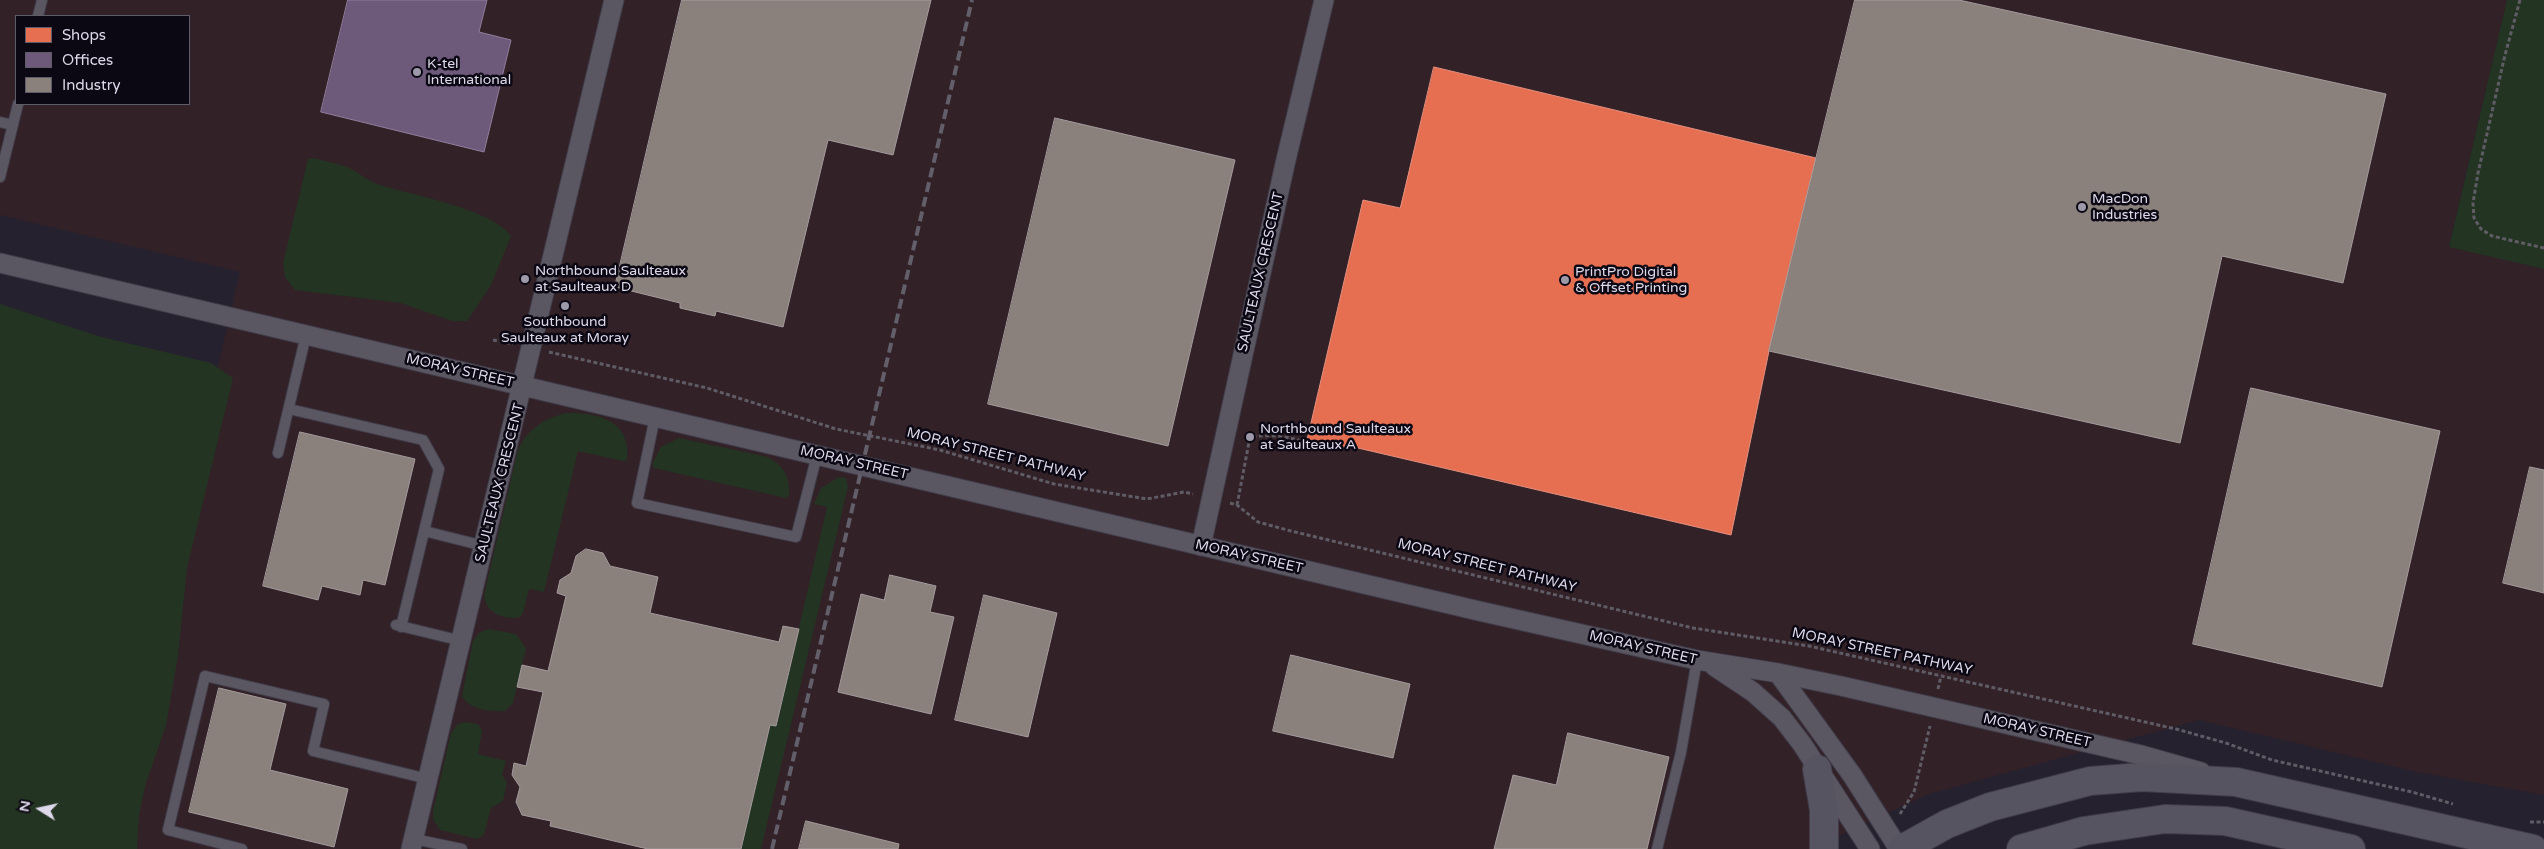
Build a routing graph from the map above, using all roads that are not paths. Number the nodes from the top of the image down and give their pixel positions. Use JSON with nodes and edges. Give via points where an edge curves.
{"nodes":[{"id":1,"x":42,"y":0,"type":"edge"},
{"id":2,"x":614,"y":0,"type":"edge"},
{"id":3,"x":1324,"y":0,"type":"edge"},
{"id":4,"x":38,"y":15,"type":"edge"},
{"id":5,"x":18,"y":105,"type":"edge"},
{"id":6,"x":0,"y":122,"type":"edge"},
{"id":7,"x":12,"y":125,"type":"junction"},
{"id":8,"x":0,"y":177,"type":"edge"},
{"id":9,"x":0,"y":263,"type":"edge"},
{"id":10,"x":306,"y":335,"type":"junction"},
{"id":11,"x":523,"y":386,"type":"junction"},
{"id":12,"x":288,"y":409,"type":"junction"},
{"id":13,"x":654,"y":417,"type":"junction"},
{"id":14,"x":278,"y":453,"type":"dead end"},
{"id":15,"x":817,"y":455,"type":"junction"},
{"id":16,"x":424,"y":531,"type":"junction"},
{"id":17,"x":484,"y":546,"type":"junction"},
{"id":18,"x":1201,"y":546,"type":"junction"},
{"id":19,"x":462,"y":642,"type":"junction"},
{"id":20,"x":1703,"y":661,"type":"junction"},
{"id":21,"x":1778,"y":673,"type":"junction"},
{"id":22,"x":1817,"y":769,"type":"junction"},
{"id":23,"x":428,"y":779,"type":"junction"},
{"id":24,"x":2236,"y":782,"type":"junction"},
{"id":25,"x":413,"y":844,"type":"edge"},
{"id":26,"x":242,"y":849,"type":"edge"},
{"id":27,"x":462,"y":849,"type":"edge"},
{"id":28,"x":1657,"y":849,"type":"edge"},
{"id":29,"x":1824,"y":849,"type":"edge"},
{"id":30,"x":1870,"y":849,"type":"edge"},
{"id":31,"x":1901,"y":849,"type":"edge"},
{"id":32,"x":2021,"y":849,"type":"edge"},
{"id":33,"x":2351,"y":849,"type":"edge"},
{"id":34,"x":2533,"y":849,"type":"edge"}],
"edges":[{"from":1,"to":4,"type":"lane"},
{"from":2,"to":11,"type":"street","name":"SAULTEAUX CRESCENT"},
{"from":3,"to":18,"type":"street","name":"SAULTEAUX CRESCENT"},
{"from":5,"to":7,"type":"lane"},
{"from":6,"to":7,"type":"lane"},
{"from":7,"to":8,"type":"lane"},
{"from":9,"to":10,"type":"street","name":"MORAY STREET"},
{"from":10,"to":11,"type":"street","name":"MORAY STREET"},
{"from":10,"to":12,"type":"lane"},
{"from":11,"to":13,"type":"street","name":"MORAY STREET"},
{"from":11,"to":17,"type":"street","name":"SAULTEAUX CRESCENT"},
{"from":12,"to":14,"type":"lane"},
{"from":12,"to":16,"type":"lane","via":[[423,440],[439,469]]},
{"from":13,"to":15,"type":"street","name":"MORAY STREET"},
{"from":13,"to":15,"type":"lane","via":[[637,503],[796,538]]},
{"from":15,"to":18,"type":"street","name":"MORAY STREET"},
{"from":16,"to":17,"type":"lane"},
{"from":16,"to":19,"type":"lane","via":[[398,626]]},
{"from":17,"to":19,"type":"street","name":"SAULTEAUX CRESCENT"},
{"from":18,"to":20,"type":"street","name":"MORAY STREET"},
{"from":19,"to":23,"type":"street","name":"SAULTEAUX CRESCENT"},
{"from":20,"to":21,"type":"street","name":"MORAY STREET"},
{"from":20,"to":22,"type":"street","name":"MORAY STREET","via":[[1753,692],[1782,718]]},
{"from":20,"to":28,"type":"lane"},
{"from":21,"to":24,"type":"street","name":"MORAY STREET","via":[[2141,755]]},
{"from":21,"to":31,"type":"street","name":"MORAY STREET","via":[[1816,722]]},
{"from":22,"to":29,"type":"street","via":[[1824,810]]},
{"from":22,"to":30,"type":"street","name":"MORAY STREET"},
{"from":23,"to":25,"type":"street","name":"SAULTEAUX CRESCENT"},
{"from":23,"to":26,"type":"lane","via":[[313,751],[324,704],[205,676],[168,830]]},
{"from":24,"to":31,"type":"street","name":"MORAY STREET","via":[[2142,777],[2090,781],[1990,807],[1947,824]]},
{"from":24,"to":34,"type":"street","name":"MORAY STREET"},
{"from":25,"to":27,"type":"lane"},
{"from":32,"to":33,"type":"street","via":[[2084,831],[2165,819],[2225,821]]}]}
